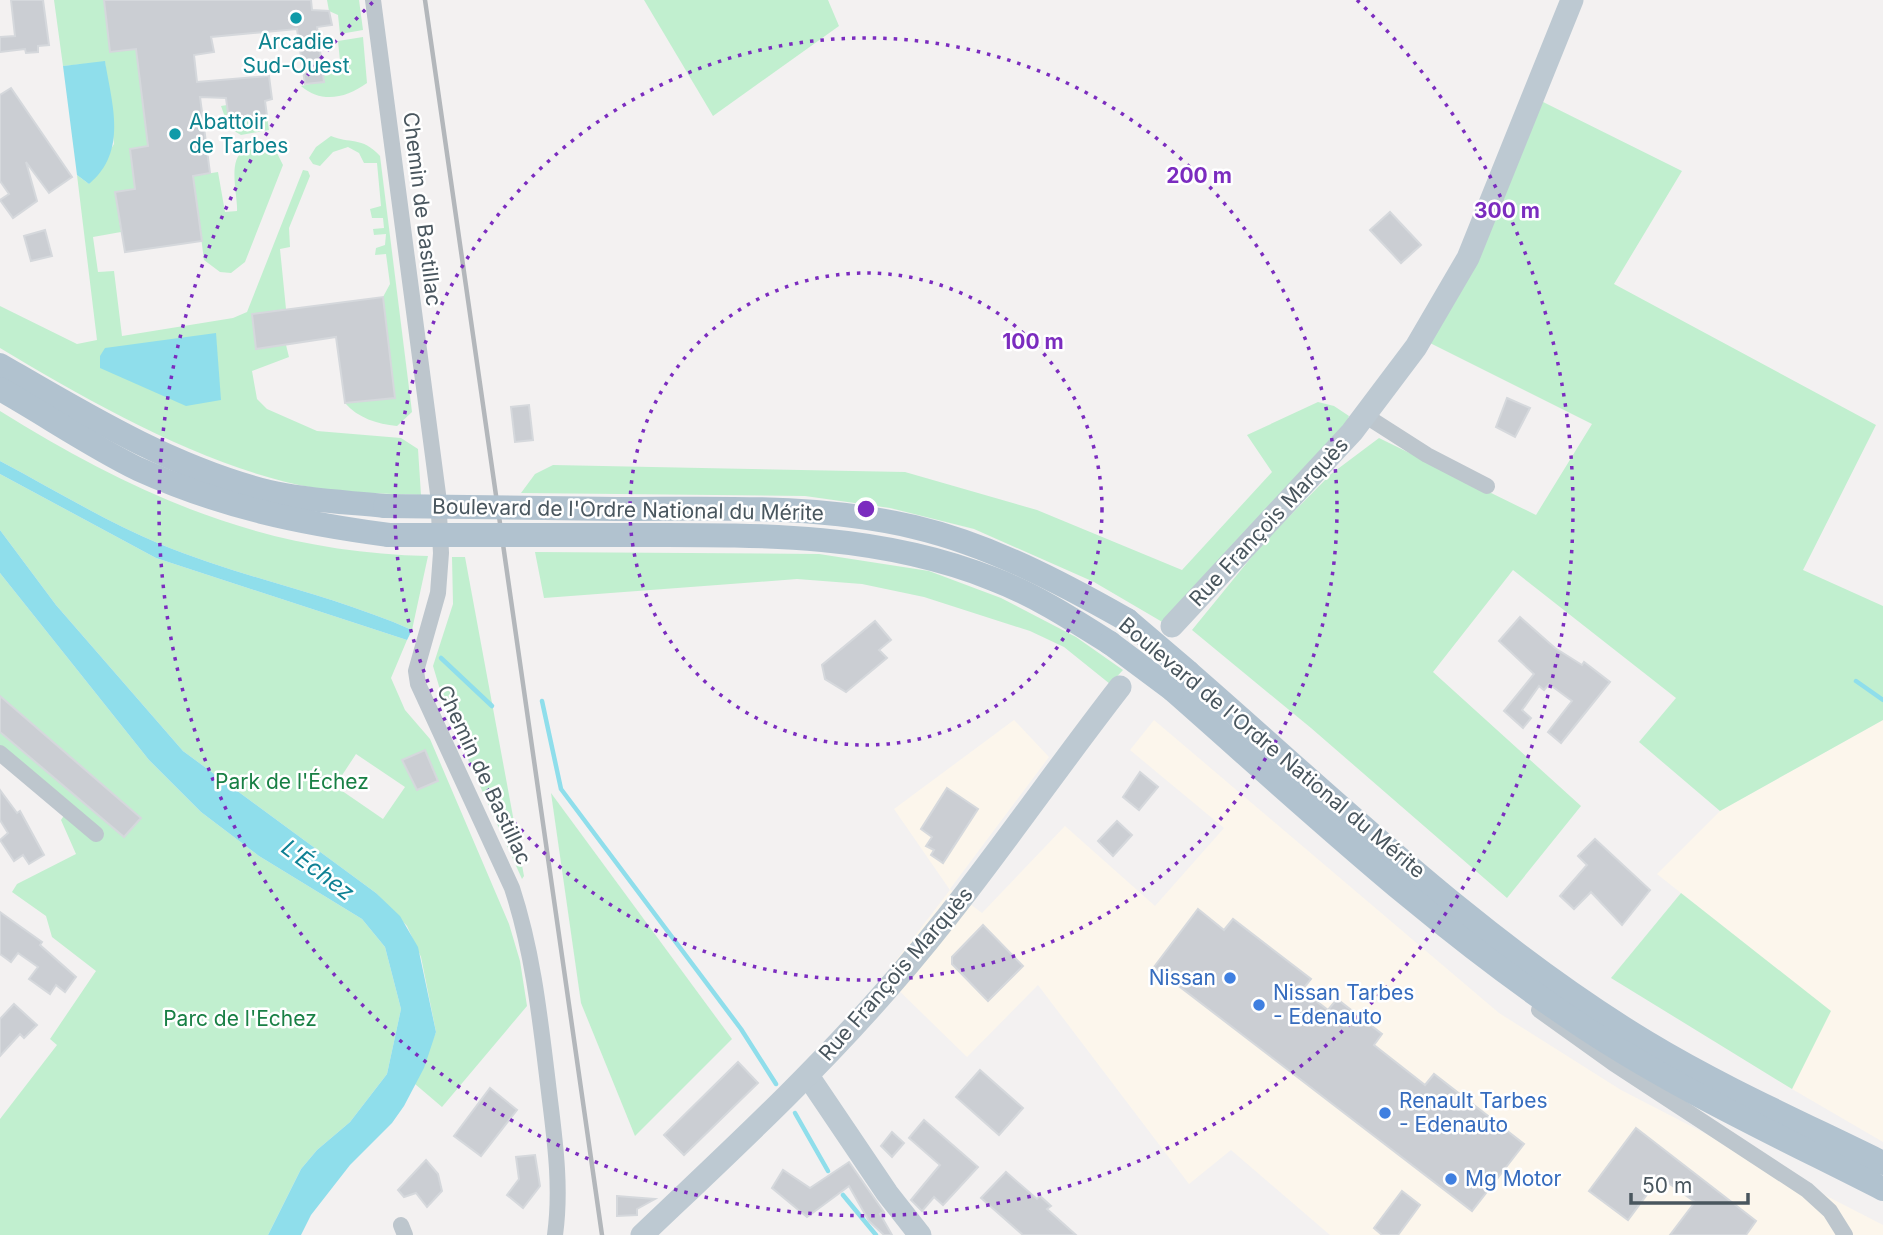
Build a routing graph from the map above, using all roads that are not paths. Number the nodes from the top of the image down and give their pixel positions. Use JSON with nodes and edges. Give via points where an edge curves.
{"nodes":[{"id":1,"x":373,"y":0,"type":"edge"},
{"id":2,"x":1572,"y":0,"type":"edge"},
{"id":3,"x":0,"y":365,"type":"edge"},
{"id":4,"x":0,"y":389,"type":"edge"},
{"id":5,"x":1366,"y":416,"type":"junction"},
{"id":6,"x":1487,"y":486,"type":"dead end"},
{"id":7,"x":1172,"y":626,"type":"dead end"},
{"id":8,"x":1181,"y":681,"type":"junction"},
{"id":9,"x":1120,"y":687,"type":"dead end"},
{"id":10,"x":0,"y":753,"type":"edge"},
{"id":11,"x":96,"y":834,"type":"dead end"},
{"id":12,"x":1462,"y":938,"type":"junction"},
{"id":13,"x":808,"y":1076,"type":"junction"},
{"id":14,"x":1883,"y":1163,"type":"edge"},
{"id":15,"x":1883,"y":1189,"type":"edge"},
{"id":16,"x":555,"y":1235,"type":"edge"},
{"id":17,"x":642,"y":1235,"type":"edge"},
{"id":18,"x":920,"y":1235,"type":"edge"},
{"id":19,"x":1845,"y":1235,"type":"edge"}],
"edges":[{"from":1,"to":16,"type":"street","name":"Chemin de Bastillac","via":[[438,494],[438,593],[416,671],[523,920],[537,995],[559,1181]]},
{"from":2,"to":5,"type":"street","name":"Rue François Marquès","via":[[1468,258],[1416,347]]},
{"from":3,"to":8,"type":"main road","name":"Boulevard de l'Ordre National du Mérite","bridge":true,"via":[[148,448],[270,492],[385,506],[773,510],[914,527],[1039,571],[1127,620]]},
{"from":4,"to":8,"type":"main road","name":"Boulevard de l'Ordre National du Mérite","bridge":true,"via":[[136,468],[267,516],[389,535],[755,535],[891,548],[994,579],[1057,609]]},
{"from":5,"to":6,"type":"street"},
{"from":5,"to":7,"type":"street","name":"Rue François Marquès"},
{"from":8,"to":12,"type":"main road","name":"Boulevard de l'Ordre National du Mérite"},
{"from":8,"to":14,"type":"main road","name":"Boulevard de l'Ordre National du Mérite","via":[[1564,986],[1646,1042]]},
{"from":9,"to":13,"type":"street","name":"Rue François Marquès","via":[[968,893]]},
{"from":10,"to":11,"type":"street"},
{"from":12,"to":15,"type":"main road","name":"Boulevard de l'Ordre National du Mérite","via":[[1586,1029],[1749,1122]]},
{"from":12,"to":19,"type":"street","via":[[1487,971],[1572,1035],[1807,1190],[1830,1211]]},
{"from":13,"to":17,"type":"street","name":"Rue François Marquès"},
{"from":13,"to":18,"type":"street"}]}
